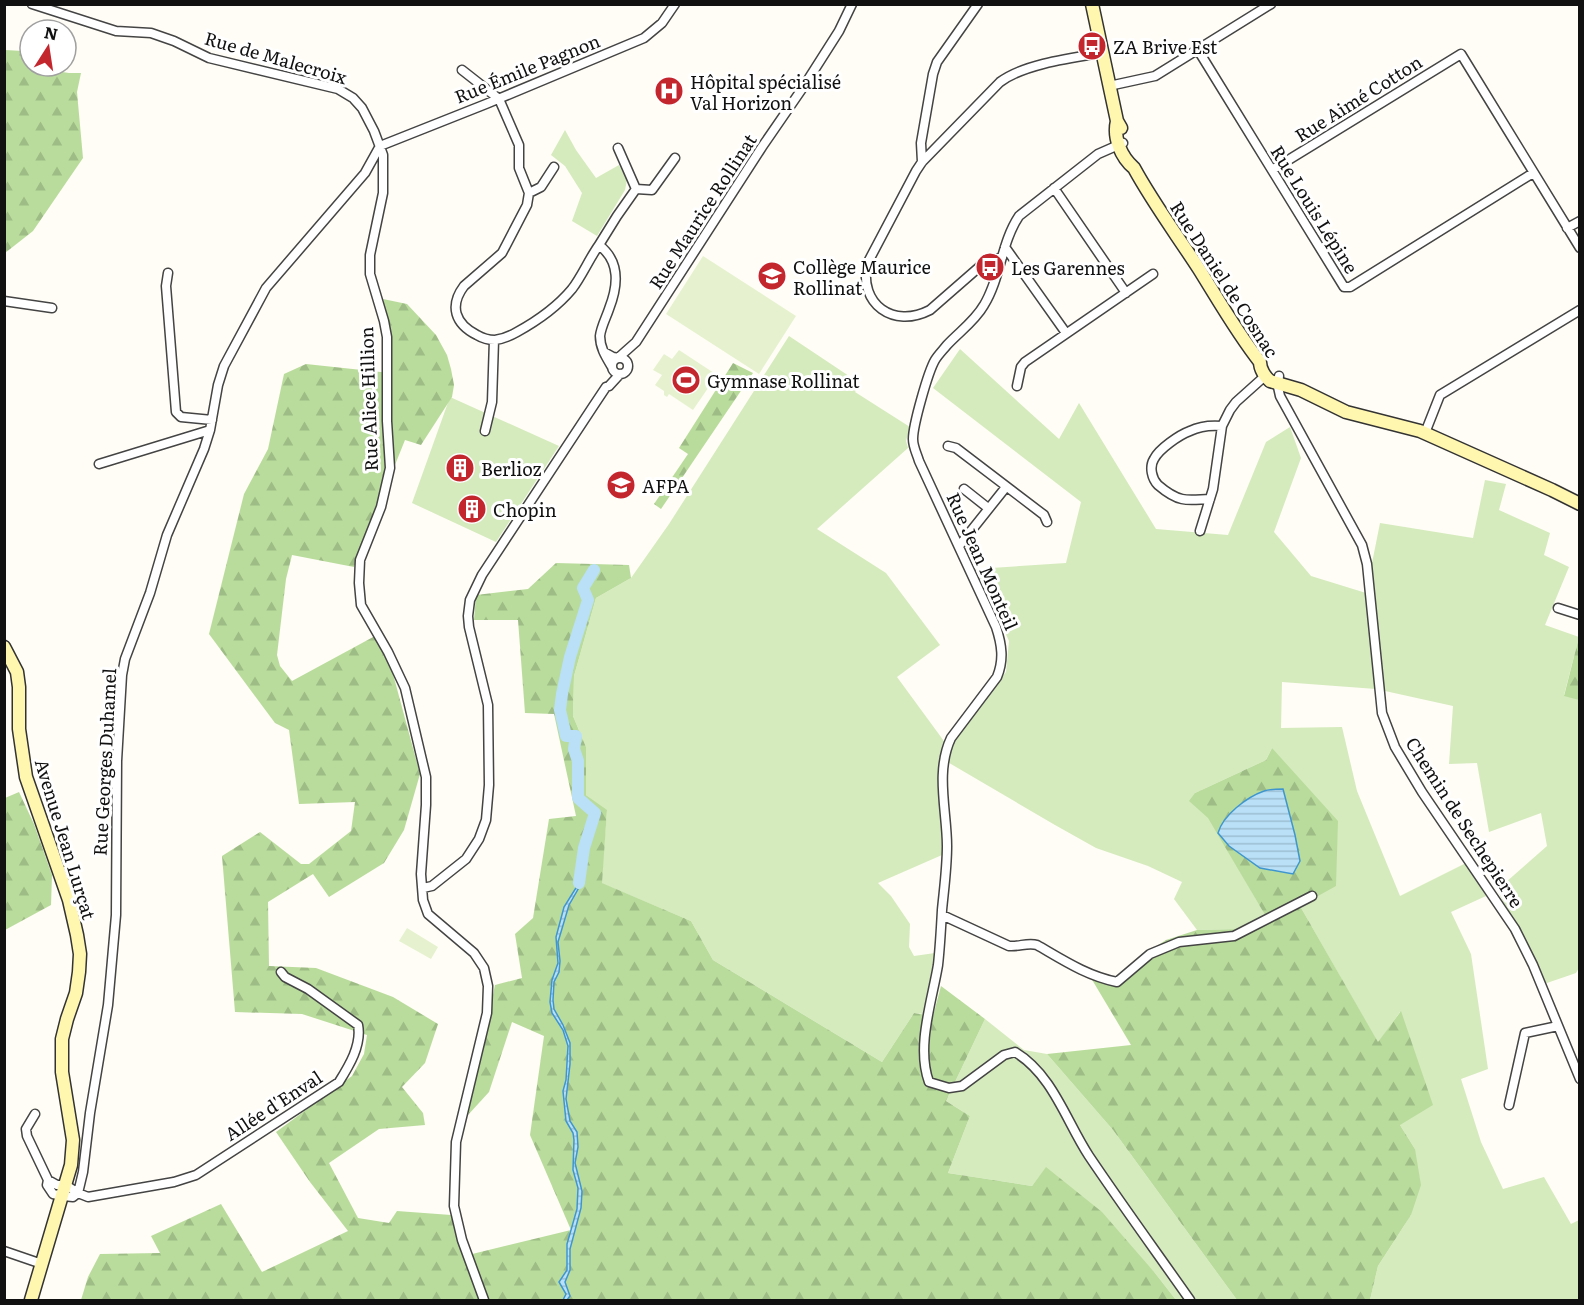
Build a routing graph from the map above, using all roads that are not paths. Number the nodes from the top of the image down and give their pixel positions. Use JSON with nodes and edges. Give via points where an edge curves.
{"nodes":[{"id":1,"x":32,"y":4,"type":"edge"},
{"id":2,"x":675,"y":4,"type":"edge"},
{"id":3,"x":852,"y":4,"type":"edge"},
{"id":4,"x":978,"y":4,"type":"edge"},
{"id":5,"x":1092,"y":4,"type":"edge"},
{"id":6,"x":1271,"y":4,"type":"edge"},
{"id":7,"x":1198,"y":50,"type":"junction"},
{"id":8,"x":1102,"y":53,"type":"junction"},
{"id":9,"x":462,"y":70,"type":"dead end"},
{"id":10,"x":1109,"y":86,"type":"junction"},
{"id":11,"x":499,"y":99,"type":"junction"},
{"id":12,"x":1116,"y":125,"type":"junction"},
{"id":13,"x":1121,"y":144,"type":"junction"},
{"id":14,"x":380,"y":146,"type":"junction"},
{"id":15,"x":618,"y":148,"type":"dead end"},
{"id":16,"x":1098,"y":154,"type":"junction"},
{"id":17,"x":675,"y":158,"type":"dead end"},
{"id":18,"x":922,"y":162,"type":"junction"},
{"id":19,"x":554,"y":166,"type":"dead end"},
{"id":20,"x":1272,"y":170,"type":"junction"},
{"id":21,"x":1533,"y":172,"type":"junction"},
{"id":22,"x":1054,"y":188,"type":"junction"},
{"id":23,"x":636,"y":189,"type":"junction"},
{"id":24,"x":529,"y":193,"type":"junction"},
{"id":25,"x":1580,"y":221,"type":"edge"},
{"id":26,"x":1568,"y":228,"type":"junction"},
{"id":27,"x":599,"y":245,"type":"junction"},
{"id":28,"x":1005,"y":247,"type":"junction"},
{"id":29,"x":1580,"y":248,"type":"edge"},
{"id":30,"x":1002,"y":257,"type":"junction"},
{"id":31,"x":168,"y":273,"type":"dead end"},
{"id":32,"x":1153,"y":274,"type":"dead end"},
{"id":33,"x":1126,"y":293,"type":"junction"},
{"id":34,"x":4,"y":301,"type":"edge"},
{"id":35,"x":52,"y":308,"type":"dead end"},
{"id":36,"x":1580,"y":310,"type":"edge"},
{"id":37,"x":1066,"y":333,"type":"junction"},
{"id":38,"x":494,"y":340,"type":"junction"},
{"id":39,"x":636,"y":342,"type":"junction"},
{"id":40,"x":603,"y":352,"type":"junction"},
{"id":41,"x":618,"y":358,"type":"junction"},
{"id":42,"x":628,"y":364,"type":"junction"},
{"id":43,"x":615,"y":370,"type":"junction"},
{"id":44,"x":1271,"y":376,"type":"junction"},
{"id":45,"x":1017,"y":386,"type":"dead end"},
{"id":46,"x":212,"y":420,"type":"junction"},
{"id":47,"x":1222,"y":426,"type":"junction"},
{"id":48,"x":210,"y":430,"type":"junction"},
{"id":49,"x":485,"y":431,"type":"dead end"},
{"id":50,"x":1425,"y":433,"type":"junction"},
{"id":51,"x":948,"y":446,"type":"dead end"},
{"id":52,"x":99,"y":464,"type":"dead end"},
{"id":53,"x":1006,"y":487,"type":"junction"},
{"id":54,"x":964,"y":489,"type":"dead end"},
{"id":55,"x":1210,"y":499,"type":"junction"},
{"id":56,"x":1580,"y":504,"type":"edge"},
{"id":57,"x":988,"y":508,"type":"junction"},
{"id":58,"x":1047,"y":522,"type":"dead end"},
{"id":59,"x":1200,"y":531,"type":"dead end"},
{"id":60,"x":960,"y":546,"type":"junction"},
{"id":61,"x":1558,"y":608,"type":"dead end"},
{"id":62,"x":1580,"y":615,"type":"edge"},
{"id":63,"x":4,"y":647,"type":"edge"},
{"id":64,"x":423,"y":888,"type":"junction"},
{"id":65,"x":1312,"y":896,"type":"dead end"},
{"id":66,"x":942,"y":915,"type":"junction"},
{"id":67,"x":281,"y":972,"type":"dead end"},
{"id":68,"x":1558,"y":1026,"type":"junction"},
{"id":69,"x":1580,"y":1078,"type":"edge"},
{"id":70,"x":1509,"y":1105,"type":"dead end"},
{"id":71,"x":36,"y":1114,"type":"dead end"},
{"id":72,"x":64,"y":1191,"type":"junction"},
{"id":73,"x":78,"y":1193,"type":"junction"},
{"id":74,"x":4,"y":1251,"type":"edge"},
{"id":75,"x":42,"y":1264,"type":"junction"},
{"id":76,"x":31,"y":1300,"type":"edge"},
{"id":77,"x":484,"y":1300,"type":"edge"},
{"id":78,"x":1190,"y":1300,"type":"edge"}],
"edges":[{"from":1,"to":14,"type":"street","name":"Rue de Malecroix","via":[[116,31],[151,33],[209,58],[338,89],[362,108]]},
{"from":2,"to":11,"type":"street","name":"Rue Émile Pagnon","via":[[662,23],[644,38]]},
{"from":3,"to":39,"type":"street","name":"Rue Maurice Rollinat","via":[[804,86]]},
{"from":4,"to":18,"type":"street","via":[[937,62],[921,143]]},
{"from":5,"to":8,"type":"street","name":"Rue Daniel de Cosnac"},
{"from":6,"to":7,"type":"street"},
{"from":7,"to":10,"type":"street","via":[[1155,76]]},
{"from":7,"to":20,"type":"street","name":"Rue Louis Lépine"},
{"from":8,"to":10,"type":"street","name":"Rue Daniel de Cosnac"},
{"from":8,"to":18,"type":"street","via":[[1007,76]]},
{"from":9,"to":11,"type":"street"},
{"from":10,"to":12,"type":"street","name":"Rue Daniel de Cosnac"},
{"from":11,"to":14,"type":"street","name":"Rue Émile Pagnon"},
{"from":11,"to":24,"type":"street","via":[[519,145],[519,168]]},
{"from":12,"to":13,"type":"street","name":"Rue Daniel de Cosnac","via":[[1121,126]]},
{"from":12,"to":16,"type":"street","name":"Rue Jean Monteil"},
{"from":13,"to":16,"type":"street","name":"Rue Jean Monteil"},
{"from":13,"to":44,"type":"street","name":"Rue Daniel de Cosnac","via":[[1156,205]]},
{"from":14,"to":46,"type":"street","name":"Rue Georges Duhamel","via":[[365,173],[266,288],[224,366]]},
{"from":14,"to":64,"type":"street","name":"Rue Alice Hillion","via":[[383,193],[370,255],[370,274],[387,337],[390,468],[381,507],[360,560],[359,583],[362,604],[405,688],[426,777]]},
{"from":15,"to":23,"type":"street"},
{"from":16,"to":22,"type":"street","name":"Rue Jean Monteil"},
{"from":17,"to":23,"type":"street","via":[[652,190]]},
{"from":18,"to":30,"type":"street","via":[[867,264],[866,284],[876,304],[901,317],[919,316],[985,262]]},
{"from":19,"to":24,"type":"street","via":[[541,187]]},
{"from":20,"to":21,"type":"street","name":"Rue Aimé Cotton","via":[[1461,54]]},
{"from":20,"to":21,"type":"street","name":"Rue Louis Lépine","via":[[1344,288]]},
{"from":21,"to":26,"type":"street"},
{"from":22,"to":28,"type":"street","name":"Rue Jean Monteil","via":[[1019,216]]},
{"from":22,"to":33,"type":"street"},
{"from":23,"to":27,"type":"street"},
{"from":24,"to":38,"type":"street","via":[[527,205],[502,253],[464,286],[457,298],[459,322],[469,331]]},
{"from":25,"to":26,"type":"street"},
{"from":26,"to":29,"type":"street"},
{"from":27,"to":38,"type":"street","via":[[565,297],[534,322]]},
{"from":27,"to":40,"type":"street","via":[[611,256],[616,277],[600,335]]},
{"from":28,"to":30,"type":"street","name":"Rue Jean Monteil"},
{"from":28,"to":37,"type":"street"},
{"from":30,"to":60,"type":"street","name":"Rue Jean Monteil","via":[[984,306],[935,360],[914,432],[919,461]]},
{"from":31,"to":46,"type":"street","via":[[176,412],[181,417]]},
{"from":32,"to":33,"type":"street"},
{"from":33,"to":37,"type":"street"},
{"from":34,"to":35,"type":"street"},
{"from":36,"to":50,"type":"street","via":[[1440,395]]},
{"from":37,"to":45,"type":"street","via":[[1025,362]]},
{"from":38,"to":49,"type":"street","via":[[492,402]]},
{"from":39,"to":41,"type":"street","name":"Rue Maurice Rollinat"},
{"from":39,"to":42,"type":"street","name":"Rue Maurice Rollinat"},
{"from":40,"to":41,"type":"street"},
{"from":40,"to":43,"type":"street"},
{"from":41,"to":42,"type":"street"},
{"from":41,"to":43,"type":"street","via":[[612,362]]},
{"from":42,"to":43,"type":"street","via":[[627,370]]},
{"from":43,"to":64,"type":"street","via":[[482,574],[470,600],[469,627],[488,705],[486,820],[465,859],[432,886]]},
{"from":44,"to":47,"type":"street","via":[[1236,402]]},
{"from":44,"to":50,"type":"street","name":"Rue Daniel de Cosnac","via":[[1296,384],[1346,412]]},
{"from":44,"to":68,"type":"street","name":"Chemin de Sechepierre","via":[[1362,545],[1382,713],[1395,747],[1515,929]]},
{"from":46,"to":48,"type":"street","name":"Rue Georges Duhamel"},
{"from":47,"to":55,"type":"street"},
{"from":47,"to":55,"type":"street","via":[[1208,425],[1189,431],[1167,445],[1153,460],[1151,469],[1154,481],[1172,495],[1184,500]]},
{"from":48,"to":52,"type":"street"},
{"from":48,"to":73,"type":"street","name":"Rue Georges Duhamel","via":[[167,535],[122,675],[116,915],[108,1005]]},
{"from":50,"to":56,"type":"street","name":"Rue Daniel de Cosnac"},
{"from":51,"to":53,"type":"street"},
{"from":53,"to":57,"type":"street"},
{"from":53,"to":58,"type":"street","via":[[1044,515]]},
{"from":54,"to":57,"type":"street"},
{"from":55,"to":59,"type":"street"},
{"from":57,"to":60,"type":"street"},
{"from":60,"to":66,"type":"street","name":"Rue Jean Monteil","via":[[996,627],[1002,655],[991,687],[951,738],[943,760],[947,849]]},
{"from":61,"to":62,"type":"street"},
{"from":63,"to":72,"type":"street","name":"Avenue Jean Lurçat","via":[[17,672],[26,777],[69,900],[80,954],[76,993],[62,1039],[62,1072],[73,1140]]},
{"from":64,"to":77,"type":"street","name":"Rue Alice Hillion","via":[[428,914],[474,953],[484,968],[488,986],[487,1013],[456,1142],[454,1206]]},
{"from":65,"to":66,"type":"street","via":[[1234,936],[1179,942],[1150,954],[1117,982],[1099,979],[1037,945],[1009,946]]},
{"from":66,"to":78,"type":"street","name":"Rue Jean Monteil","via":[[925,1039],[929,1082],[950,1088],[962,1086],[1004,1054],[1015,1052],[1027,1059]]},
{"from":67,"to":73,"type":"street","name":"Allée d'Enval","via":[[358,1025],[360,1034],[352,1061],[339,1082],[196,1175],[88,1197]]},
{"from":68,"to":69,"type":"street","name":"Chemin de Sechepierre"},
{"from":68,"to":70,"type":"street","via":[[1525,1033]]},
{"from":71,"to":72,"type":"street","via":[[26,1129],[27,1136],[48,1180]]},
{"from":72,"to":73,"type":"street"},
{"from":72,"to":75,"type":"street","name":"Avenue Jean Lurçat"},
{"from":74,"to":75,"type":"street"},
{"from":75,"to":76,"type":"street","name":"Avenue Jean Lurçat"}]}
